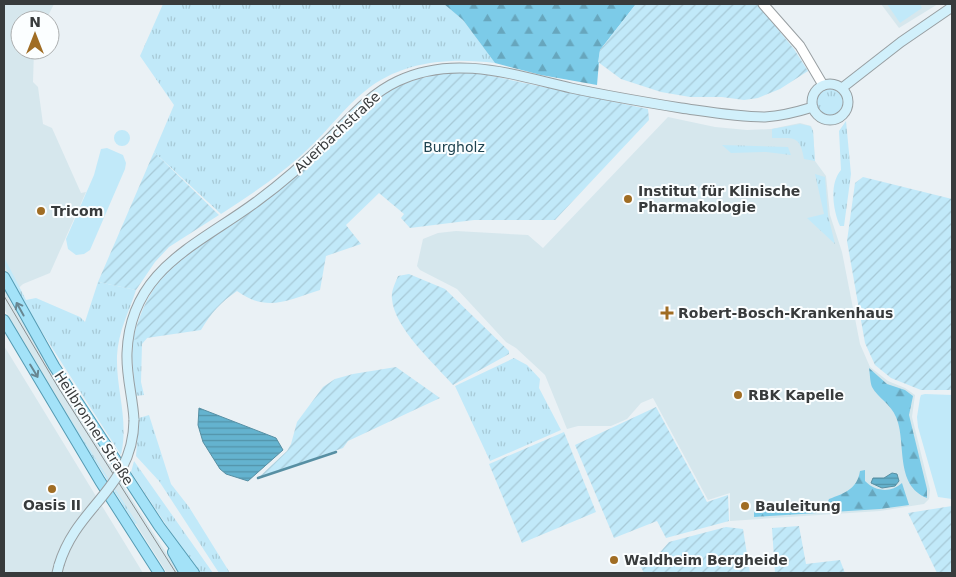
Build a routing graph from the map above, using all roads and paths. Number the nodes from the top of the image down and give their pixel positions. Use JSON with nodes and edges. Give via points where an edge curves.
{"nodes":[{"id":1,"x":762,"y":4,"type":"edge"},
{"id":2,"x":952,"y":7,"type":"edge"},
{"id":3,"x":824,"y":85,"type":"junction"},
{"id":4,"x":842,"y":88,"type":"junction"},
{"id":5,"x":813,"y":107,"type":"junction"},
{"id":6,"x":4,"y":277,"type":"edge"},
{"id":7,"x":4,"y":320,"type":"edge"},
{"id":8,"x":159,"y":526,"type":"junction"},
{"id":9,"x":58,"y":569,"type":"edge"},
{"id":10,"x":158,"y":573,"type":"edge"},
{"id":11,"x":185,"y":573,"type":"edge"},
{"id":12,"x":194,"y":573,"type":"edge"}],
"edges":[{"from":1,"to":3,"type":"street","via":[[800,46]]},
{"from":2,"to":4,"type":"main road"},
{"from":3,"to":4,"type":"main road"},
{"from":3,"to":5,"type":"main road","via":[[813,97]]},
{"from":4,"to":5,"type":"main road","via":[[848,100],[842,116],[824,119]]},
{"from":5,"to":9,"type":"main road","name":"Auerbachstraße","bridge":true,"via":[[766,117],[711,112],[617,97],[472,67],[428,70],[396,82],[367,101],[283,181],[184,250],[155,277],[139,303],[129,335],[127,368],[134,420],[131,447],[121,472],[76,527]]},
{"from":8,"to":6,"type":"main road","name":"Heilbronner Straße","one_way":true,"via":[[54,366]]},
{"from":7,"to":10,"type":"main road","name":"Heilbronner Straße","one_way":true},
{"from":8,"to":11,"type":"main road"},
{"from":8,"to":12,"type":"main road","name":"Heilbronner Straße"}]}
